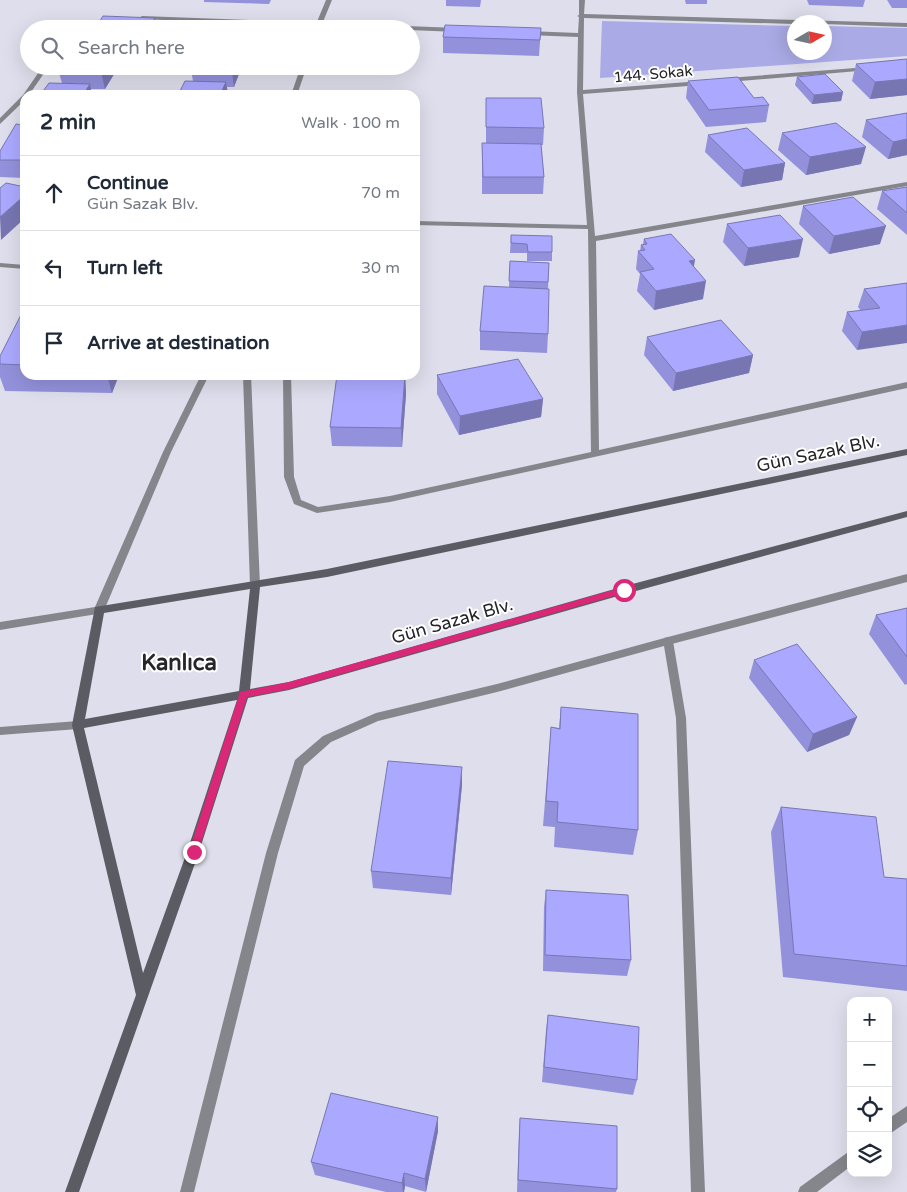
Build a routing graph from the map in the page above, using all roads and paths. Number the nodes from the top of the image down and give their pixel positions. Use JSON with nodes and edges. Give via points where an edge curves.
{"nodes":[{"id":1,"x":329,"y":0,"type":"edge"},
{"id":2,"x":582,"y":0,"type":"edge"},
{"id":3,"x":580,"y":16,"type":"junction"},
{"id":4,"x":132,"y":18,"type":"edge"},
{"id":5,"x":122,"y":19,"type":"edge"},
{"id":6,"x":102,"y":20,"type":"edge"},
{"id":7,"x":173,"y":20,"type":"edge"},
{"id":8,"x":320,"y":20,"type":"edge"},
{"id":9,"x":907,"y":25,"type":"edge"},
{"id":10,"x":420,"y":29,"type":"edge"},
{"id":11,"x":463,"y":30,"type":"edge"},
{"id":12,"x":522,"y":32,"type":"edge"},
{"id":13,"x":580,"y":34,"type":"junction"},
{"id":14,"x":877,"y":68,"type":"edge"},
{"id":15,"x":39,"y":75,"type":"edge"},
{"id":16,"x":301,"y":75,"type":"edge"},
{"id":17,"x":719,"y":81,"type":"edge"},
{"id":18,"x":709,"y":82,"type":"edge"},
{"id":19,"x":29,"y":90,"type":"edge"},
{"id":20,"x":296,"y":90,"type":"edge"},
{"id":21,"x":580,"y":92,"type":"junction"},
{"id":22,"x":20,"y":100,"type":"edge"},
{"id":23,"x":0,"y":122,"type":"edge"},
{"id":24,"x":907,"y":184,"type":"edge"},
{"id":25,"x":420,"y":222,"type":"edge"},
{"id":26,"x":591,"y":227,"type":"junction"},
{"id":27,"x":592,"y":240,"type":"junction"},
{"id":28,"x":0,"y":265,"type":"edge"},
{"id":29,"x":20,"y":267,"type":"edge"},
{"id":30,"x":203,"y":380,"type":"edge"},
{"id":31,"x":247,"y":380,"type":"edge"},
{"id":32,"x":287,"y":380,"type":"edge"},
{"id":33,"x":907,"y":385,"type":"edge"},
{"id":34,"x":907,"y":452,"type":"edge"},
{"id":35,"x":595,"y":454,"type":"junction"},
{"id":36,"x":907,"y":514,"type":"edge"},
{"id":37,"x":907,"y":578,"type":"edge"},
{"id":38,"x":255,"y":586,"type":"junction"},
{"id":39,"x":99,"y":610,"type":"junction"},
{"id":40,"x":0,"y":626,"type":"edge"},
{"id":41,"x":668,"y":641,"type":"junction"},
{"id":42,"x":244,"y":694,"type":"junction"},
{"id":43,"x":78,"y":725,"type":"junction"},
{"id":44,"x":0,"y":731,"type":"edge"},
{"id":45,"x":142,"y":994,"type":"junction"},
{"id":46,"x":907,"y":1113,"type":"edge"},
{"id":47,"x":892,"y":1125,"type":"edge"},
{"id":48,"x":847,"y":1160,"type":"edge"},
{"id":49,"x":72,"y":1192,"type":"edge"},
{"id":50,"x":187,"y":1192,"type":"edge"},
{"id":51,"x":698,"y":1192,"type":"edge"},
{"id":52,"x":805,"y":1192,"type":"edge"}],
"edges":[{"from":1,"to":8,"type":"street"},
{"from":2,"to":3,"type":"street"},
{"from":3,"to":9,"type":"street"},
{"from":3,"to":13,"type":"street"},
{"from":4,"to":7,"type":"street"},
{"from":5,"to":6,"type":"street"},
{"from":10,"to":11,"type":"street"},
{"from":12,"to":13,"type":"street"},
{"from":13,"to":21,"type":"street"},
{"from":14,"to":17,"type":"street","name":"144. Sokak"},
{"from":15,"to":19,"type":"street"},
{"from":16,"to":20,"type":"street"},
{"from":18,"to":21,"type":"street","name":"144. Sokak"},
{"from":21,"to":26,"type":"street"},
{"from":22,"to":23,"type":"street"},
{"from":24,"to":27,"type":"street"},
{"from":25,"to":26,"type":"street"},
{"from":26,"to":27,"type":"street"},
{"from":27,"to":35,"type":"street"},
{"from":28,"to":29,"type":"street"},
{"from":30,"to":39,"type":"street","via":[[167,452]]},
{"from":31,"to":38,"type":"street"},
{"from":32,"to":35,"type":"street","via":[[288,478],[297,502],[317,510],[390,498]]},
{"from":33,"to":35,"type":"street"},
{"from":34,"to":38,"type":"main road","name":"Gün Sazak Blv."},
{"from":36,"to":42,"type":"main road","name":"Gün Sazak Blv.","via":[[624,590],[289,686]]},
{"from":37,"to":41,"type":"street"},
{"from":38,"to":39,"type":"main road","name":"Gün Sazak Blv."},
{"from":38,"to":42,"type":"main road"},
{"from":39,"to":40,"type":"street","name":"Gün Sazak Blv."},
{"from":39,"to":43,"type":"main road"},
{"from":41,"to":50,"type":"street","via":[[376,717],[327,739],[299,763],[272,853]]},
{"from":41,"to":51,"type":"street","via":[[681,718]]},
{"from":42,"to":43,"type":"main road","name":"Gün Sazak Blv."},
{"from":42,"to":45,"type":"main road","via":[[194,852]]},
{"from":43,"to":44,"type":"street","name":"Gün Sazak Blv."},
{"from":43,"to":45,"type":"main road"},
{"from":45,"to":49,"type":"main road"},
{"from":46,"to":47,"type":"street"},
{"from":48,"to":52,"type":"street"}]}
